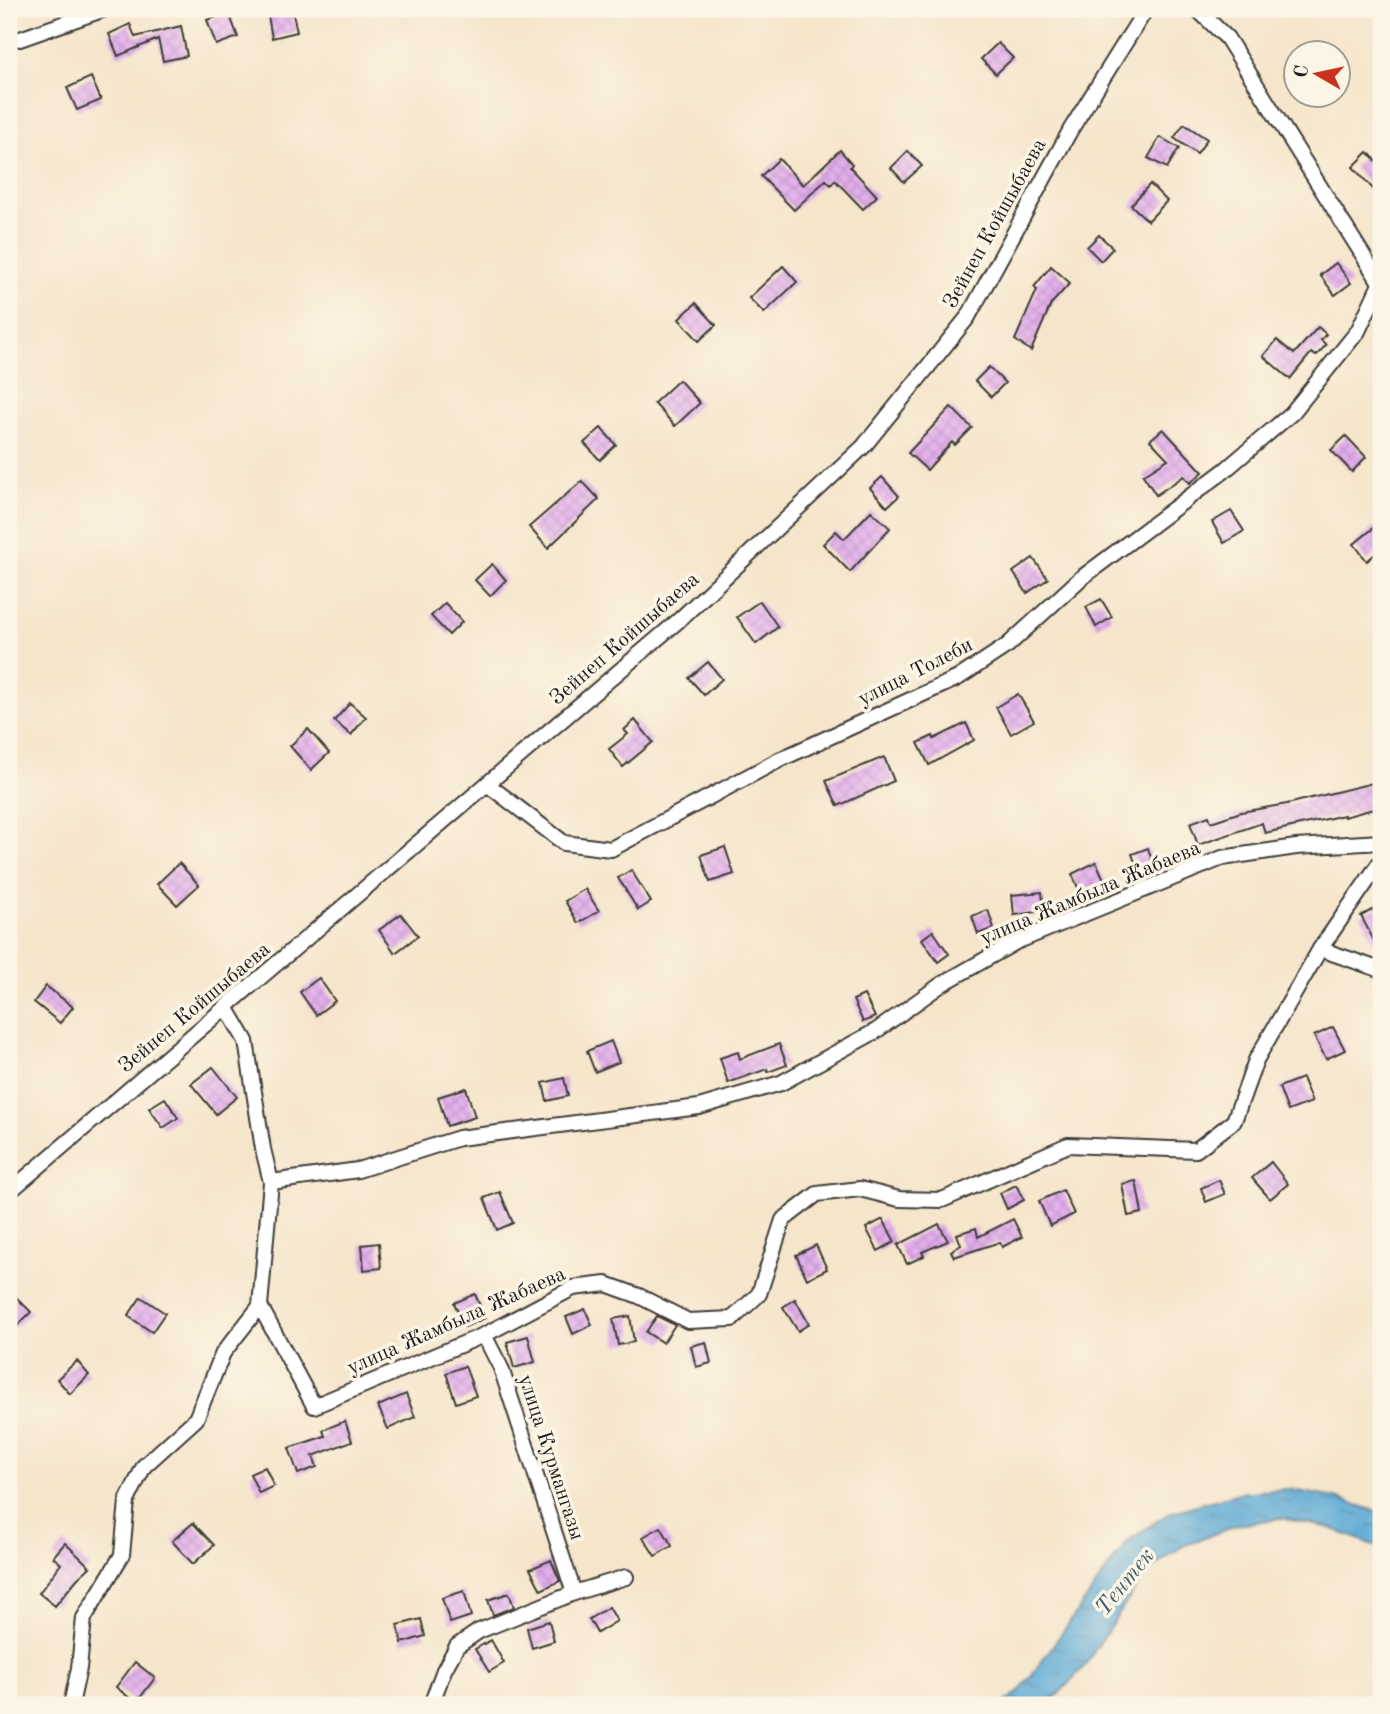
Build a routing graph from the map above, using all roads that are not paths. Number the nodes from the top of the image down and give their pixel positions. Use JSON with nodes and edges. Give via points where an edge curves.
{"nodes":[{"id":1,"x":105,"y":9,"type":"edge"},
{"id":2,"x":1146,"y":9,"type":"edge"},
{"id":3,"x":1197,"y":9,"type":"edge"},
{"id":4,"x":20,"y":39,"type":"dead end"},
{"id":5,"x":1381,"y":283,"type":"edge"},
{"id":6,"x":487,"y":784,"type":"junction"},
{"id":7,"x":1381,"y":842,"type":"edge"},
{"id":8,"x":1381,"y":861,"type":"edge"},
{"id":9,"x":1320,"y":949,"type":"junction"},
{"id":10,"x":1381,"y":970,"type":"edge"},
{"id":11,"x":226,"y":1007,"type":"junction"},
{"id":12,"x":271,"y":1182,"type":"junction"},
{"id":13,"x":9,"y":1192,"type":"edge"},
{"id":14,"x":260,"y":1306,"type":"junction"},
{"id":15,"x":484,"y":1335,"type":"junction"},
{"id":16,"x":626,"y":1577,"type":"dead end"},
{"id":17,"x":574,"y":1593,"type":"junction"},
{"id":18,"x":71,"y":1705,"type":"edge"},
{"id":19,"x":431,"y":1705,"type":"edge"}],
"edges":[{"from":1,"to":4,"type":"street"},
{"from":2,"to":6,"type":"street","name":"Зейнеп Койшыбаева","via":[[1071,129],[968,317],[864,446],[678,621]]},
{"from":3,"to":5,"type":"street","via":[[1227,38]]},
{"from":5,"to":6,"type":"street","name":"улица Толеби","via":[[1358,331],[1292,413],[1224,471],[1080,579],[1008,646],[958,678],[779,760],[611,849],[564,843]]},
{"from":6,"to":11,"type":"street","name":"Зейнеп Койшыбаева"},
{"from":7,"to":12,"type":"street","name":"улица Жамбыла Жабаева","via":[[1296,847],[1222,858],[1016,942],[942,984],[876,1031],[781,1083],[699,1107],[459,1138],[358,1170]]},
{"from":8,"to":9,"type":"street","name":"улица Жамбыла Жабаева"},
{"from":9,"to":10,"type":"street"},
{"from":9,"to":15,"type":"street","name":"улица Жамбыла Жабаева","via":[[1256,1060],[1234,1121],[1196,1150],[1068,1145],[942,1200],[899,1199],[860,1189],[817,1194],[783,1220],[759,1294],[732,1319],[688,1321],[606,1284],[573,1288]]},
{"from":11,"to":12,"type":"street","via":[[246,1041]]},
{"from":11,"to":13,"type":"street","name":"Зейнеп Койшыбаева"},
{"from":12,"to":14,"type":"street"},
{"from":14,"to":15,"type":"street","name":"улица Жамбыла Жабаева","via":[[314,1406]]},
{"from":14,"to":18,"type":"street","via":[[223,1353],[196,1419],[144,1466],[127,1501],[122,1555],[84,1618]]},
{"from":15,"to":17,"type":"street","name":"улица Курмангазы","via":[[501,1368]]},
{"from":16,"to":17,"type":"street"},
{"from":17,"to":19,"type":"street","via":[[480,1631],[457,1646]]}]}
